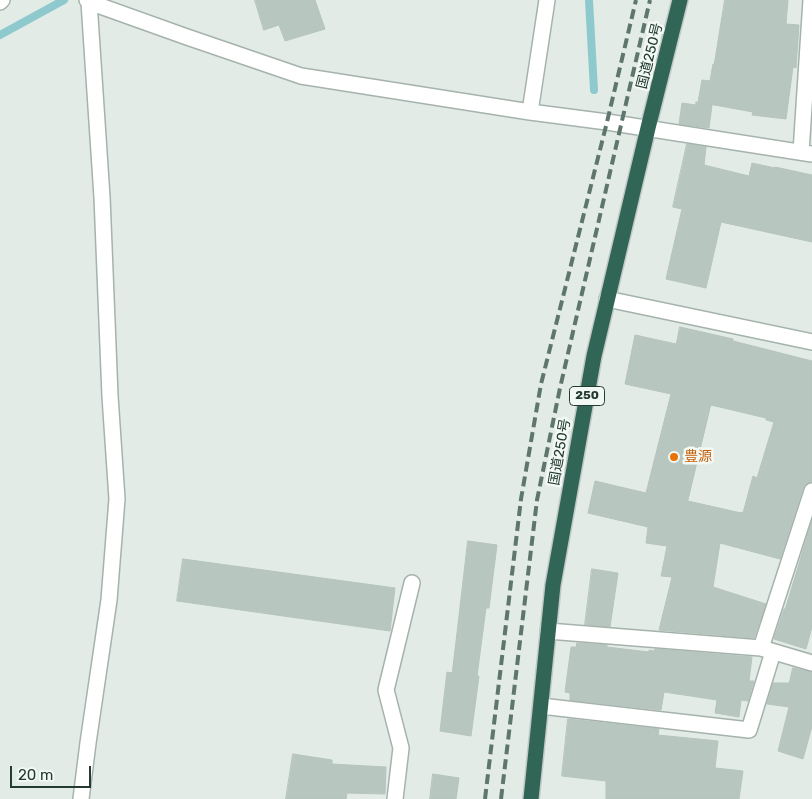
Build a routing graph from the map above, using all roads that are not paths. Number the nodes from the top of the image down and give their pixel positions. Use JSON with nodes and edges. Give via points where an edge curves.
{"nodes":[{"id":1,"x":547,"y":0,"type":"edge"},
{"id":2,"x":680,"y":0,"type":"edge"},
{"id":3,"x":811,"y":0,"type":"edge"},
{"id":4,"x":90,"y":1,"type":"edge"},
{"id":5,"x":530,"y":112,"type":"junction"},
{"id":6,"x":648,"y":128,"type":"junction"},
{"id":7,"x":806,"y":153,"type":"edge"},
{"id":8,"x":607,"y":299,"type":"junction"},
{"id":9,"x":812,"y":342,"type":"edge"},
{"id":10,"x":812,"y":492,"type":"edge"},
{"id":11,"x":412,"y":583,"type":"dead end"},
{"id":12,"x":548,"y":631,"type":"junction"},
{"id":13,"x":767,"y":650,"type":"junction"},
{"id":14,"x":812,"y":663,"type":"edge"},
{"id":15,"x":540,"y":706,"type":"junction"},
{"id":16,"x":81,"y":799,"type":"edge"},
{"id":17,"x":395,"y":799,"type":"edge"},
{"id":18,"x":531,"y":799,"type":"edge"}],
"edges":[{"from":1,"to":5,"type":"street"},
{"from":2,"to":6,"type":"highway","name":"国道250号","number":"250"},
{"from":3,"to":7,"type":"street"},
{"from":4,"to":5,"type":"street","via":[[301,76]]},
{"from":4,"to":16,"type":"street","via":[[117,500],[109,600]]},
{"from":5,"to":6,"type":"street"},
{"from":6,"to":7,"type":"street"},
{"from":6,"to":8,"type":"highway","name":"国道250号","number":"250"},
{"from":8,"to":9,"type":"street"},
{"from":8,"to":12,"type":"highway","name":"国道250号","number":"250","via":[[553,586]]},
{"from":10,"to":13,"type":"street"},
{"from":11,"to":17,"type":"street","via":[[386,690],[400,748]]},
{"from":12,"to":13,"type":"street"},
{"from":12,"to":15,"type":"highway","name":"国道250号","number":"250"},
{"from":13,"to":14,"type":"street"},
{"from":13,"to":15,"type":"street","via":[[749,730]]},
{"from":15,"to":18,"type":"highway","name":"国道250号","number":"250"}]}
